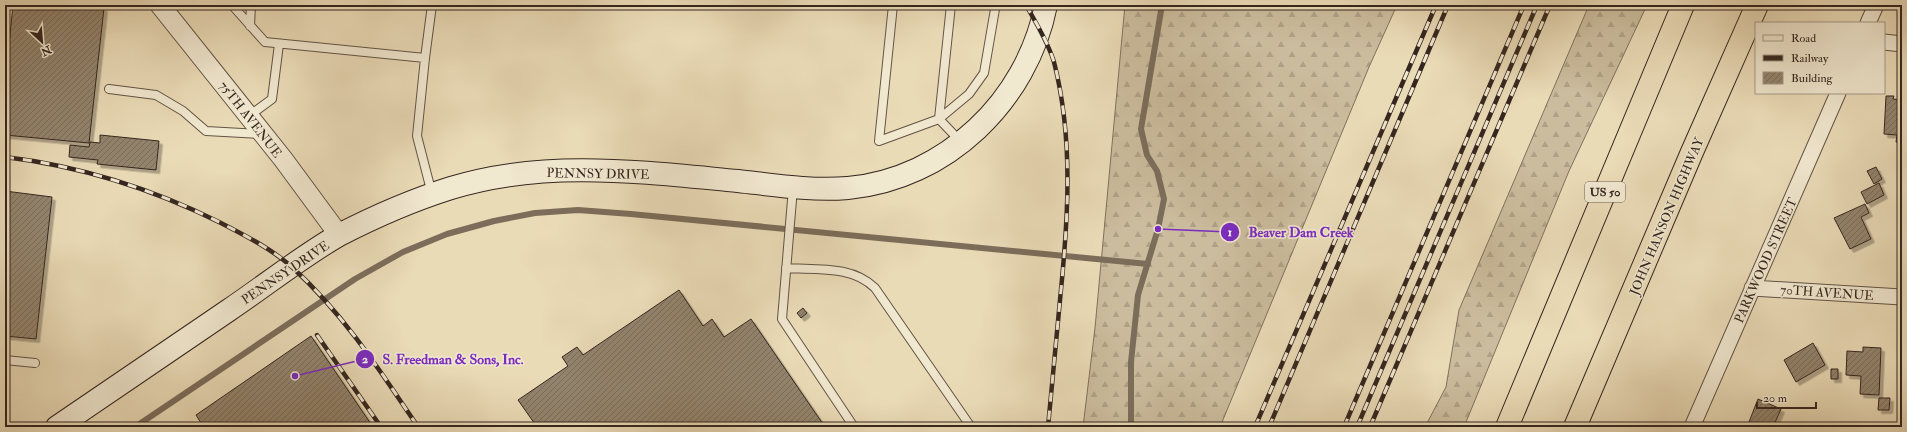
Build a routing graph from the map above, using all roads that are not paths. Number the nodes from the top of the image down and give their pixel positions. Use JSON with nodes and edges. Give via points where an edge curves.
{"nodes":[{"id":1,"x":160,"y":5,"type":"edge"},
{"id":2,"x":232,"y":5,"type":"edge"},
{"id":3,"x":251,"y":5,"type":"edge"},
{"id":4,"x":432,"y":5,"type":"edge"},
{"id":5,"x":893,"y":5,"type":"edge"},
{"id":6,"x":951,"y":5,"type":"edge"},
{"id":7,"x":992,"y":5,"type":"edge"},
{"id":8,"x":1046,"y":5,"type":"edge"},
{"id":9,"x":1683,"y":5,"type":"edge"},
{"id":10,"x":1757,"y":5,"type":"edge"},
{"id":11,"x":1876,"y":5,"type":"edge"},
{"id":12,"x":1868,"y":22,"type":"edge"},
{"id":13,"x":250,"y":26,"type":"junction"},
{"id":14,"x":1885,"y":42,"type":"edge"},
{"id":15,"x":280,"y":44,"type":"junction"},
{"id":16,"x":1902,"y":44,"type":"edge"},
{"id":17,"x":426,"y":58,"type":"junction"},
{"id":18,"x":109,"y":89,"type":"dead end"},
{"id":19,"x":1838,"y":94,"type":"edge"},
{"id":20,"x":249,"y":116,"type":"junction"},
{"id":21,"x":939,"y":119,"type":"junction"},
{"id":22,"x":263,"y":134,"type":"junction"},
{"id":23,"x":962,"y":142,"type":"junction"},
{"id":24,"x":793,"y":186,"type":"junction"},
{"id":25,"x":432,"y":195,"type":"junction"},
{"id":26,"x":339,"y":235,"type":"junction"},
{"id":27,"x":786,"y":268,"type":"junction"},
{"id":28,"x":1752,"y":288,"type":"junction"},
{"id":29,"x":1902,"y":297,"type":"edge"},
{"id":30,"x":5,"y":360,"type":"edge"},
{"id":31,"x":35,"y":363,"type":"dead end"},
{"id":32,"x":57,"y":427,"type":"edge"},
{"id":33,"x":854,"y":427,"type":"edge"},
{"id":34,"x":971,"y":427,"type":"edge"},
{"id":35,"x":1507,"y":427,"type":"edge"},
{"id":36,"x":1575,"y":427,"type":"edge"},
{"id":37,"x":1692,"y":427,"type":"edge"}],
"edges":[{"from":1,"to":20,"type":"street","name":"75TH AVENUE"},
{"from":2,"to":13,"type":"lane"},
{"from":3,"to":13,"type":"lane"},
{"from":4,"to":17,"type":"lane"},
{"from":5,"to":21,"type":"lane","via":[[879,141]]},
{"from":6,"to":21,"type":"lane"},
{"from":7,"to":21,"type":"lane","via":[[995,10],[984,73],[969,94]]},
{"from":8,"to":23,"type":"main road","name":"PENNSY DRIVE","via":[[1034,46],[1020,77],[1000,105]]},
{"from":9,"to":35,"type":"highway","number":"US 50"},
{"from":10,"to":36,"type":"highway","name":"JOHN HANSON HIGHWAY"},
{"from":11,"to":12,"type":"street"},
{"from":13,"to":15,"type":"lane","via":[[265,42]]},
{"from":14,"to":16,"type":"street"},
{"from":15,"to":17,"type":"lane"},
{"from":15,"to":20,"type":"lane","via":[[272,99]]},
{"from":17,"to":25,"type":"lane","via":[[416,136]]},
{"from":18,"to":22,"type":"lane","via":[[156,95],[183,111],[206,131]]},
{"from":19,"to":28,"type":"street","name":"PARKWOOD STREET"},
{"from":20,"to":22,"type":"street","name":"75TH AVENUE"},
{"from":21,"to":23,"type":"lane"},
{"from":22,"to":26,"type":"street","name":"75TH AVENUE"},
{"from":23,"to":24,"type":"main road","name":"PENNSY DRIVE","via":[[934,161],[882,181],[831,189]]},
{"from":24,"to":25,"type":"main road","name":"PENNSY DRIVE","via":[[640,172],[562,170],[498,177]]},
{"from":24,"to":27,"type":"lane"},
{"from":25,"to":26,"type":"main road","name":"PENNSY DRIVE"},
{"from":26,"to":32,"type":"main road","name":"PENNSY DRIVE"},
{"from":27,"to":33,"type":"lane","via":[[782,318]]},
{"from":27,"to":34,"type":"lane","via":[[847,272],[862,277],[875,288]]},
{"from":28,"to":29,"type":"street","name":"70TH AVENUE"},
{"from":28,"to":37,"type":"street","name":"PARKWOOD STREET"},
{"from":30,"to":31,"type":"lane"}]}
